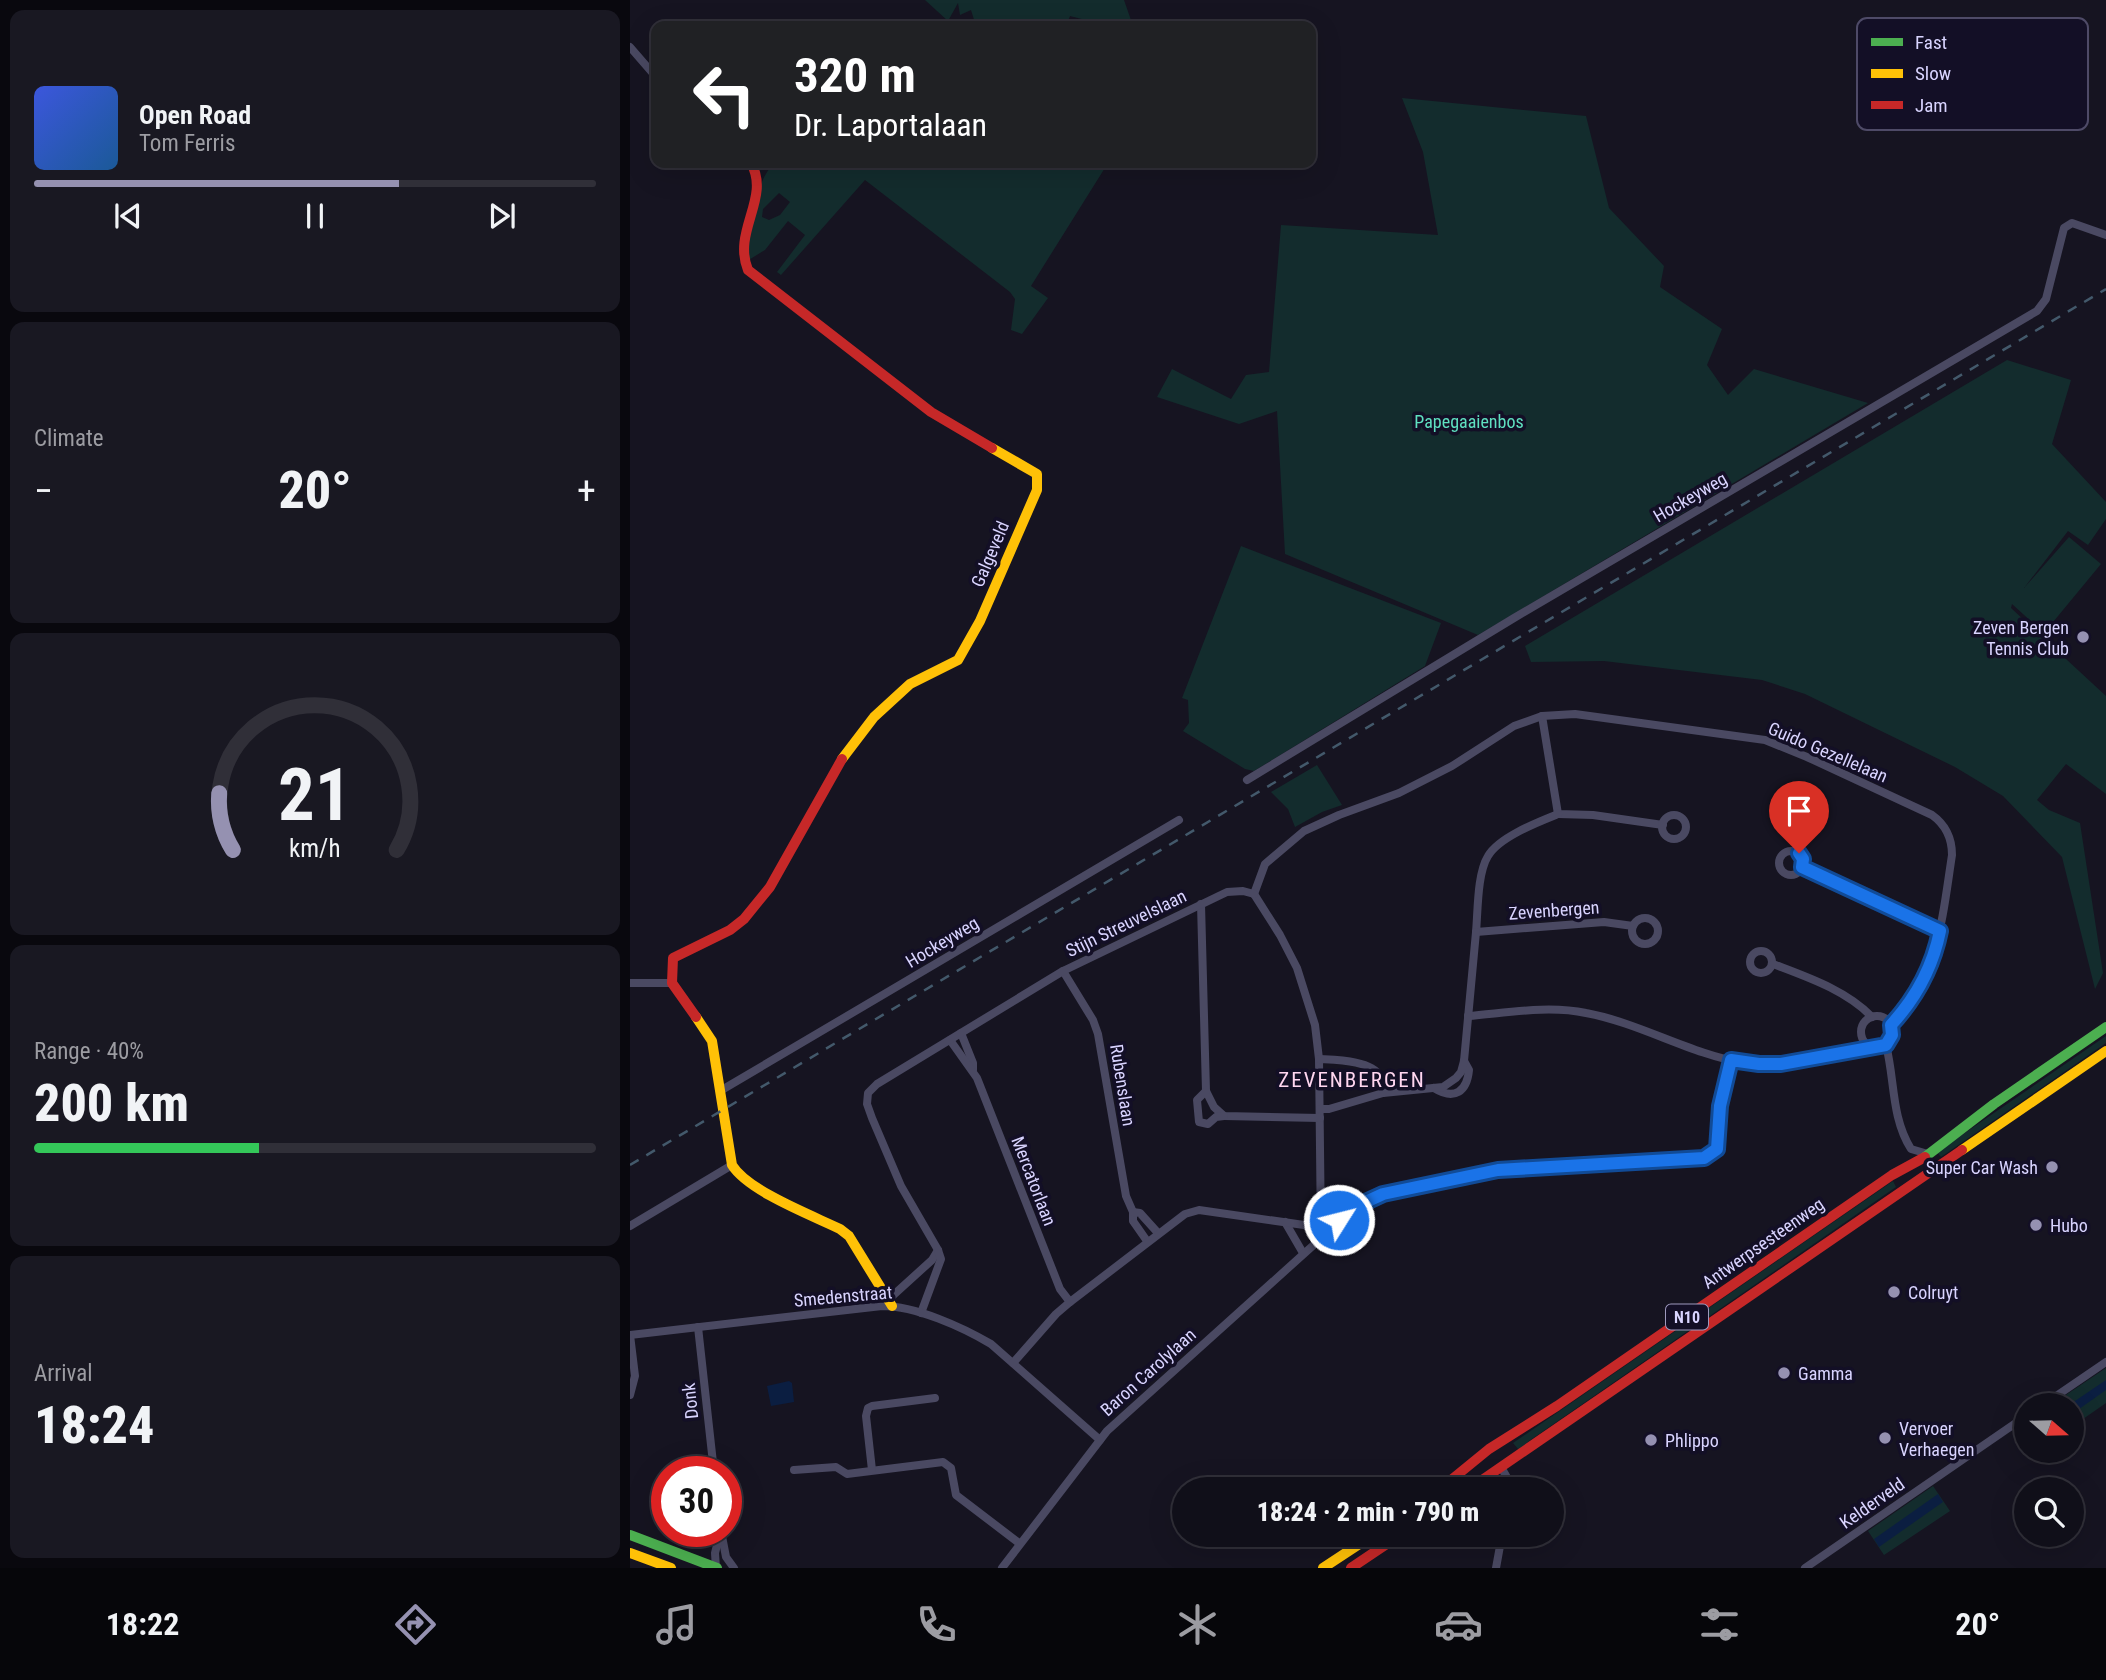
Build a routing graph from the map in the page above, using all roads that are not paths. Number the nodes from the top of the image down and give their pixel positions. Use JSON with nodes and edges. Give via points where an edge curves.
{"nodes":[{"id":1,"x":630,"y":47,"type":"edge"},
{"id":2,"x":651,"y":71,"type":"edge"},
{"id":3,"x":754,"y":168,"type":"edge"},
{"id":4,"x":2106,"y":235,"type":"edge"},
{"id":5,"x":1542,"y":716,"type":"junction"},
{"id":6,"x":1247,"y":780,"type":"dead end"},
{"id":7,"x":1558,"y":814,"type":"junction"},
{"id":8,"x":1179,"y":820,"type":"dead end"},
{"id":9,"x":1663,"y":825,"type":"dead end"},
{"id":10,"x":1802,"y":867,"type":"dead end"},
{"id":11,"x":1254,"y":894,"type":"junction"},
{"id":12,"x":1201,"y":904,"type":"junction"},
{"id":13,"x":1633,"y":926,"type":"dead end"},
{"id":14,"x":1940,"y":931,"type":"junction"},
{"id":15,"x":1476,"y":932,"type":"junction"},
{"id":16,"x":1773,"y":964,"type":"dead end"},
{"id":17,"x":1063,"y":971,"type":"junction"},
{"id":18,"x":630,"y":983,"type":"edge"},
{"id":19,"x":672,"y":983,"type":"junction"},
{"id":20,"x":1468,"y":1016,"type":"junction"},
{"id":21,"x":1872,"y":1017,"type":"junction"},
{"id":22,"x":1891,"y":1025,"type":"junction"},
{"id":23,"x":2106,"y":1027,"type":"edge"},
{"id":24,"x":961,"y":1033,"type":"junction"},
{"id":25,"x":950,"y":1040,"type":"junction"},
{"id":26,"x":1886,"y":1045,"type":"junction"},
{"id":27,"x":1871,"y":1046,"type":"junction"},
{"id":28,"x":2106,"y":1051,"type":"edge"},
{"id":29,"x":1319,"y":1059,"type":"junction"},
{"id":30,"x":1731,"y":1060,"type":"junction"},
{"id":31,"x":1464,"y":1061,"type":"junction"},
{"id":32,"x":973,"y":1070,"type":"junction"},
{"id":33,"x":1434,"y":1088,"type":"junction"},
{"id":34,"x":720,"y":1091,"type":"junction"},
{"id":35,"x":1206,"y":1091,"type":"junction"},
{"id":36,"x":1383,"y":1093,"type":"junction"},
{"id":37,"x":1320,"y":1114,"type":"junction"},
{"id":38,"x":1224,"y":1116,"type":"junction"},
{"id":39,"x":1911,"y":1149,"type":"junction"},
{"id":40,"x":1929,"y":1154,"type":"junction"},
{"id":41,"x":732,"y":1165,"type":"junction"},
{"id":42,"x":1908,"y":1167,"type":"junction"},
{"id":43,"x":1133,"y":1212,"type":"junction"},
{"id":44,"x":1321,"y":1212,"type":"junction"},
{"id":45,"x":1343,"y":1217,"type":"junction"},
{"id":46,"x":1285,"y":1222,"type":"junction"},
{"id":47,"x":630,"y":1226,"type":"edge"},
{"id":48,"x":1158,"y":1233,"type":"junction"},
{"id":49,"x":1321,"y":1237,"type":"junction"},
{"id":50,"x":1147,"y":1241,"type":"junction"},
{"id":51,"x":938,"y":1250,"type":"junction"},
{"id":52,"x":1303,"y":1253,"type":"junction"},
{"id":53,"x":1069,"y":1301,"type":"junction"},
{"id":54,"x":891,"y":1303,"type":"junction"},
{"id":55,"x":921,"y":1313,"type":"junction"},
{"id":56,"x":698,"y":1327,"type":"junction"},
{"id":57,"x":630,"y":1335,"type":"edge"},
{"id":58,"x":2106,"y":1362,"type":"edge"},
{"id":59,"x":1013,"y":1363,"type":"junction"},
{"id":60,"x":2061,"y":1393,"type":"edge"},
{"id":61,"x":630,"y":1395,"type":"edge"},
{"id":62,"x":935,"y":1398,"type":"dead end"},
{"id":63,"x":2014,"y":1424,"type":"edge"},
{"id":64,"x":1505,"y":1438,"type":"junction"},
{"id":65,"x":1100,"y":1440,"type":"junction"},
{"id":66,"x":711,"y":1456,"type":"edge"},
{"id":67,"x":1517,"y":1458,"type":"junction"},
{"id":68,"x":1501,"y":1467,"type":"junction"},
{"id":69,"x":794,"y":1470,"type":"dead end"},
{"id":70,"x":872,"y":1470,"type":"junction"},
{"id":71,"x":1455,"y":1477,"type":"edge"},
{"id":72,"x":1486,"y":1477,"type":"edge"},
{"id":73,"x":1507,"y":1477,"type":"edge"},
{"id":74,"x":630,"y":1535,"type":"edge"},
{"id":75,"x":1019,"y":1543,"type":"junction"},
{"id":76,"x":717,"y":1547,"type":"edge"},
{"id":77,"x":724,"y":1547,"type":"edge"},
{"id":78,"x":1383,"y":1547,"type":"edge"},
{"id":79,"x":1500,"y":1547,"type":"edge"},
{"id":80,"x":1352,"y":1548,"type":"joint"},
{"id":81,"x":630,"y":1553,"type":"edge"},
{"id":82,"x":715,"y":1553,"type":"junction"},
{"id":83,"x":700,"y":1561,"type":"junction"},
{"id":84,"x":1355,"y":1565,"type":"edge"},
{"id":85,"x":671,"y":1568,"type":"edge"},
{"id":86,"x":716,"y":1568,"type":"edge"},
{"id":87,"x":734,"y":1568,"type":"edge"},
{"id":88,"x":1002,"y":1568,"type":"edge"},
{"id":89,"x":1323,"y":1568,"type":"edge"},
{"id":90,"x":1496,"y":1568,"type":"edge"},
{"id":91,"x":1805,"y":1568,"type":"edge"}],
"edges":[{"from":1,"to":2,"type":"street"},
{"from":3,"to":19,"type":"main road","name":"Galgeveld","via":[[757,184],[743,242],[748,270],[931,412],[1033,470],[1038,481],[980,621],[958,660],[910,684],[874,717],[843,757],[770,887],[737,925],[673,958]]},
{"from":4,"to":6,"type":"street","name":"Hockeyweg","via":[[2068,225],[2046,299],[2037,311]]},
{"from":5,"to":7,"type":"street"},
{"from":5,"to":11,"type":"street","via":[[1514,726],[1399,793],[1304,831],[1265,864]]},
{"from":5,"to":14,"type":"street","name":"Guido Gezellelaan","via":[[1575,714],[1765,740],[1932,815],[1946,829],[1952,847]]},
{"from":7,"to":9,"type":"street"},
{"from":7,"to":15,"type":"street","via":[[1501,842],[1489,855]]},
{"from":8,"to":34,"type":"street","name":"Hockeyweg"},
{"from":10,"to":14,"type":"street"},
{"from":11,"to":12,"type":"street","name":"Stijn Streuvelslaan","via":[[1227,892]]},
{"from":11,"to":29,"type":"street","via":[[1306,989]]},
{"from":12,"to":17,"type":"street","name":"Stijn Streuvelslaan"},
{"from":12,"to":35,"type":"street"},
{"from":13,"to":15,"type":"street","name":"Zevenbergen","via":[[1604,922]]},
{"from":14,"to":22,"type":"street","name":"Guido Gezellelaan","via":[[1925,974],[1907,1008]]},
{"from":15,"to":20,"type":"street"},
{"from":16,"to":21,"type":"street","via":[[1860,1004]]},
{"from":17,"to":24,"type":"street","name":"Stijn Streuvelslaan"},
{"from":17,"to":43,"type":"street","name":"Rubenslaan","via":[[1098,1034],[1125,1196]]},
{"from":18,"to":19,"type":"street"},
{"from":19,"to":34,"type":"main road","via":[[712,1041]]},
{"from":20,"to":30,"type":"street","via":[[1561,1010],[1585,1013]]},
{"from":20,"to":31,"type":"street"},
{"from":21,"to":22,"type":"street","via":[[1881,1016]]},
{"from":21,"to":27,"type":"street","via":[[1862,1030]]},
{"from":22,"to":26,"type":"street","name":"Guido Gezellelaan"},
{"from":23,"to":40,"type":"main road","name":"Antwerpsesteenweg","number":"N10"},
{"from":24,"to":25,"type":"street","name":"Stijn Streuvelslaan"},
{"from":24,"to":32,"type":"street","name":"Mercatorlaan"},
{"from":25,"to":32,"type":"street","name":"Mercatorlaan"},
{"from":25,"to":51,"type":"street","name":"Stijn Streuvelslaan","via":[[877,1084],[868,1093],[867,1104],[901,1186]]},
{"from":26,"to":27,"type":"street"},
{"from":26,"to":39,"type":"street","name":"Guido Gezellelaan","via":[[1896,1109]]},
{"from":27,"to":30,"type":"street","via":[[1781,1064]]},
{"from":28,"to":67,"type":"main road","name":"Antwerpsesteenweg","number":"N10"},
{"from":29,"to":36,"type":"street","via":[[1371,1067],[1381,1078]]},
{"from":29,"to":37,"type":"street"},
{"from":30,"to":45,"type":"street","name":"Baron Carolylaan","via":[[1720,1106],[1717,1149],[1709,1157],[1498,1170],[1383,1194]]},
{"from":31,"to":33,"type":"street","via":[[1456,1078]]},
{"from":31,"to":33,"type":"street","via":[[1469,1070],[1465,1088],[1441,1093]]},
{"from":32,"to":53,"type":"street","name":"Mercatorlaan","via":[[1060,1289]]},
{"from":33,"to":36,"type":"street"},
{"from":34,"to":41,"type":"main road"},
{"from":35,"to":38,"type":"street"},
{"from":35,"to":38,"type":"street","via":[[1197,1100],[1199,1122],[1208,1124]]},
{"from":36,"to":37,"type":"street"},
{"from":37,"to":38,"type":"street"},
{"from":37,"to":44,"type":"street"},
{"from":39,"to":40,"type":"street"},
{"from":39,"to":42,"type":"street"},
{"from":40,"to":42,"type":"main road","name":"Antwerpsesteenweg","number":"N10"},
{"from":41,"to":47,"type":"street"},
{"from":41,"to":54,"type":"main road","via":[[750,1184],[849,1236]]},
{"from":42,"to":64,"type":"main road","name":"Antwerpsesteenweg","number":"N10"},
{"from":43,"to":48,"type":"street","via":[[1140,1213]]},
{"from":43,"to":50,"type":"street","name":"Rubenslaan","via":[[1133,1221]]},
{"from":44,"to":45,"type":"street"},
{"from":44,"to":49,"type":"street"},
{"from":45,"to":49,"type":"street","name":"Baron Carolylaan"},
{"from":46,"to":48,"type":"street","via":[[1199,1210]]},
{"from":46,"to":49,"type":"street","via":[[1312,1227]]},
{"from":46,"to":52,"type":"street"},
{"from":48,"to":50,"type":"street"},
{"from":49,"to":52,"type":"street","name":"Baron Carolylaan"},
{"from":50,"to":53,"type":"street"},
{"from":51,"to":54,"type":"street"},
{"from":51,"to":55,"type":"street","via":[[941,1259]]},
{"from":52,"to":65,"type":"street","name":"Baron Carolylaan"},
{"from":53,"to":59,"type":"street"},
{"from":54,"to":55,"type":"street","name":"Smedenstraat"},
{"from":54,"to":56,"type":"street","name":"Smedenstraat"},
{"from":55,"to":59,"type":"street","name":"Smedenstraat","via":[[978,1336]]},
{"from":56,"to":57,"type":"street","name":"Smedenstraat"},
{"from":56,"to":66,"type":"street","name":"Donk"},
{"from":57,"to":61,"type":"street","via":[[635,1376]]},
{"from":58,"to":60,"type":"street"},
{"from":59,"to":65,"type":"street","name":"Smedenstraat"},
{"from":62,"to":70,"type":"street","via":[[868,1408]]},
{"from":63,"to":91,"type":"street","name":"Kelderveld"},
{"from":64,"to":67,"type":"main road","via":[[1501,1455]]},
{"from":64,"to":71,"type":"main road","name":"Antwerpsesteenweg","number":"N10"},
{"from":65,"to":75,"type":"street","name":"Baron Carolylaan"},
{"from":67,"to":68,"type":"main road","name":"Antwerpsesteenweg","number":"N10"},
{"from":68,"to":72,"type":"main road","name":"Antwerpsesteenweg","number":"N10"},
{"from":68,"to":73,"type":"street"},
{"from":69,"to":70,"type":"street","via":[[836,1467],[848,1474]]},
{"from":70,"to":75,"type":"street","via":[[943,1462],[951,1468],[956,1495]]},
{"from":74,"to":83,"type":"main road"},
{"from":75,"to":88,"type":"street","name":"Baron Carolylaan"},
{"from":76,"to":82,"type":"street"},
{"from":77,"to":87,"type":"street"},
{"from":78,"to":84,"type":"main road"},
{"from":79,"to":90,"type":"street"},
{"from":80,"to":84,"type":"main road"},
{"from":80,"to":89,"type":"main road"},
{"from":81,"to":85,"type":"main road"},
{"from":82,"to":83,"type":"street"},
{"from":82,"to":86,"type":"street"},
{"from":83,"to":86,"type":"main road"}]}
